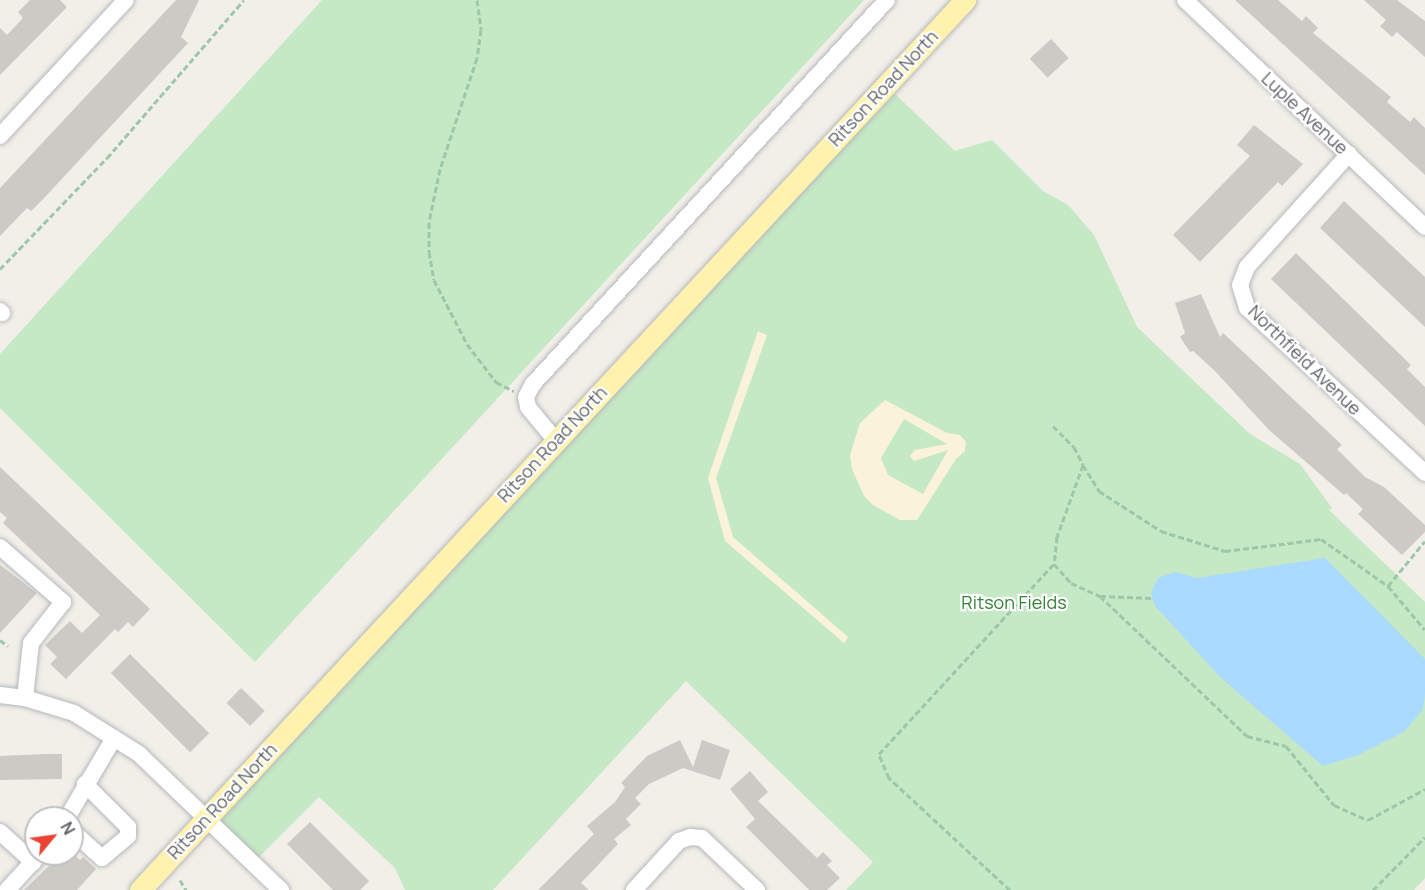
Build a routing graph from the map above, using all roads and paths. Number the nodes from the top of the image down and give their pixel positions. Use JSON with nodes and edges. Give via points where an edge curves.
{"nodes":[{"id":1,"x":126,"y":0,"type":"edge"},
{"id":2,"x":244,"y":0,"type":"edge"},
{"id":3,"x":477,"y":0,"type":"edge"},
{"id":4,"x":887,"y":0,"type":"edge"},
{"id":5,"x":966,"y":0,"type":"edge"},
{"id":6,"x":1190,"y":2,"type":"edge"},
{"id":7,"x":0,"y":136,"type":"edge"},
{"id":8,"x":1348,"y":154,"type":"junction"},
{"id":9,"x":1425,"y":227,"type":"edge"},
{"id":10,"x":0,"y":269,"type":"edge"},
{"id":11,"x":526,"y":397,"type":"junction"},
{"id":12,"x":1053,"y":426,"type":"dead end"},
{"id":13,"x":556,"y":441,"type":"junction"},
{"id":14,"x":1083,"y":465,"type":"junction"},
{"id":15,"x":1425,"y":474,"type":"edge"},
{"id":16,"x":1425,"y":541,"type":"edge"},
{"id":17,"x":0,"y":547,"type":"edge"},
{"id":18,"x":1054,"y":564,"type":"junction"},
{"id":19,"x":1388,"y":586,"type":"junction"},
{"id":20,"x":1100,"y":596,"type":"junction"},
{"id":21,"x":1151,"y":598,"type":"dead end"},
{"id":22,"x":1425,"y":630,"type":"edge"},
{"id":23,"x":0,"y":640,"type":"edge"},
{"id":24,"x":8,"y":646,"type":"dead end"},
{"id":25,"x":0,"y":695,"type":"edge"},
{"id":26,"x":25,"y":698,"type":"junction"},
{"id":27,"x":114,"y":738,"type":"junction"},
{"id":28,"x":85,"y":784,"type":"junction"},
{"id":29,"x":1425,"y":789,"type":"edge"},
{"id":30,"x":73,"y":806,"type":"edge"},
{"id":31,"x":207,"y":819,"type":"junction"},
{"id":32,"x":0,"y":832,"type":"edge"},
{"id":33,"x":1425,"y":837,"type":"edge"},
{"id":34,"x":84,"y":842,"type":"edge"},
{"id":35,"x":24,"y":849,"type":"edge"},
{"id":36,"x":29,"y":866,"type":"edge"},
{"id":37,"x":180,"y":880,"type":"dead end"},
{"id":38,"x":7,"y":890,"type":"edge"},
{"id":39,"x":140,"y":890,"type":"edge"},
{"id":40,"x":186,"y":890,"type":"edge"},
{"id":41,"x":281,"y":890,"type":"edge"},
{"id":42,"x":634,"y":890,"type":"edge"},
{"id":43,"x":757,"y":890,"type":"edge"},
{"id":44,"x":1010,"y":890,"type":"edge"},
{"id":45,"x":1373,"y":890,"type":"edge"}],
"edges":[{"from":1,"to":7,"type":"street"},
{"from":2,"to":10,"type":"path","via":[[107,158]]},
{"from":3,"to":11,"type":"path","via":[[481,30],[477,58],[440,169],[429,222],[429,252],[434,280],[467,344],[496,382]]},
{"from":4,"to":11,"type":"street","via":[[533,384]]},
{"from":5,"to":13,"type":"main road","name":"Ritson Road North"},
{"from":6,"to":8,"type":"street","name":"Luple Avenue"},
{"from":8,"to":9,"type":"street","name":"Luple Avenue"},
{"from":8,"to":15,"type":"street","name":"Northfield Avenue","via":[[1247,267],[1240,285],[1247,308]]},
{"from":11,"to":13,"type":"street","via":[[536,420]]},
{"from":12,"to":14,"type":"path","via":[[1074,447]]},
{"from":13,"to":31,"type":"main road","name":"Ritson Road North"},
{"from":14,"to":18,"type":"path","via":[[1058,537]]},
{"from":14,"to":19,"type":"path","via":[[1099,491],[1161,531],[1225,551],[1321,539]]},
{"from":16,"to":19,"type":"path"},
{"from":17,"to":26,"type":"street","via":[[63,602],[31,643]]},
{"from":18,"to":20,"type":"path","via":[[1071,583]]},
{"from":18,"to":44,"type":"path","via":[[879,754],[890,778]]},
{"from":19,"to":22,"type":"path"},
{"from":20,"to":21,"type":"path"},
{"from":20,"to":29,"type":"path","via":[[1247,736],[1286,746],[1335,805],[1368,820]]},
{"from":23,"to":24,"type":"path"},
{"from":25,"to":26,"type":"street"},
{"from":26,"to":27,"type":"street","via":[[74,713]]},
{"from":27,"to":28,"type":"street"},
{"from":27,"to":31,"type":"street","via":[[139,754]]},
{"from":28,"to":30,"type":"street"},
{"from":28,"to":34,"type":"street","via":[[128,827],[128,836],[102,858]]},
{"from":31,"to":39,"type":"main road","name":"Ritson Road North"},
{"from":31,"to":41,"type":"street"},
{"from":32,"to":35,"type":"street"},
{"from":33,"to":45,"type":"path"},
{"from":36,"to":38,"type":"street"},
{"from":37,"to":40,"type":"path"},
{"from":42,"to":43,"type":"street","via":[[679,841],[702,838]]}]}
